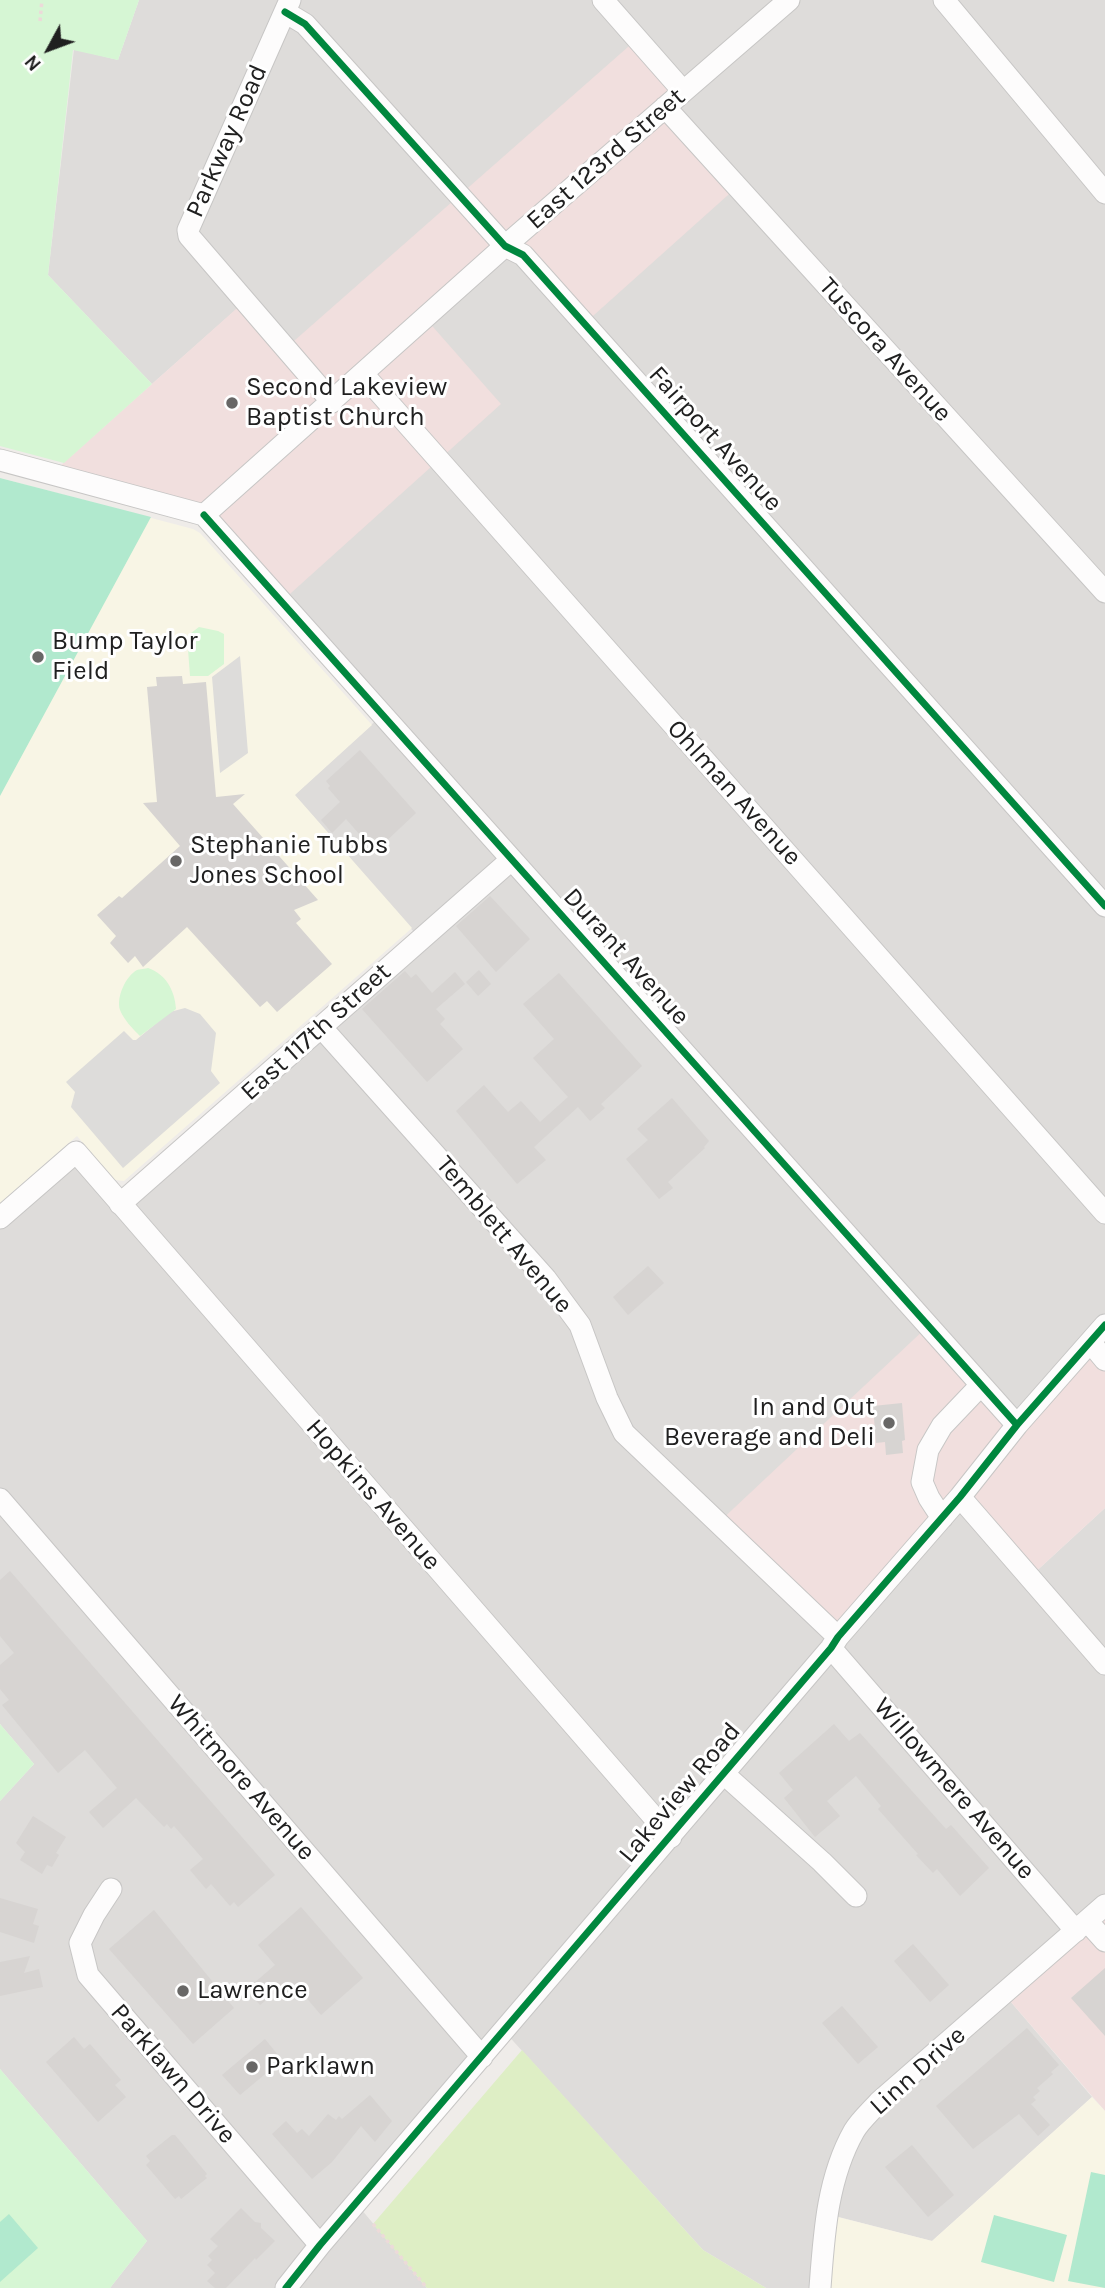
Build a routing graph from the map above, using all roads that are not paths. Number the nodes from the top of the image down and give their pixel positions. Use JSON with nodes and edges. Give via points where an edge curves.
{"nodes":[{"id":1,"x":603,"y":0,"type":"edge"},
{"id":2,"x":789,"y":0,"type":"edge"},
{"id":3,"x":944,"y":0,"type":"edge"},
{"id":4,"x":288,"y":6,"type":"edge"},
{"id":5,"x":683,"y":91,"type":"junction"},
{"id":6,"x":665,"y":107,"type":"junction"},
{"id":7,"x":1105,"y":193,"type":"edge"},
{"id":8,"x":505,"y":246,"type":"junction"},
{"id":9,"x":363,"y":374,"type":"junction"},
{"id":10,"x":332,"y":402,"type":"junction"},
{"id":11,"x":0,"y":460,"type":"edge"},
{"id":12,"x":204,"y":515,"type":"junction"},
{"id":13,"x":1105,"y":592,"type":"edge"},
{"id":14,"x":511,"y":860,"type":"junction"},
{"id":15,"x":1105,"y":906,"type":"edge"},
{"id":16,"x":321,"y":1027,"type":"junction"},
{"id":17,"x":120,"y":1204,"type":"junction"},
{"id":18,"x":1105,"y":1213,"type":"edge"},
{"id":19,"x":0,"y":1218,"type":"edge"},
{"id":20,"x":1105,"y":1325,"type":"edge"},
{"id":21,"x":1091,"y":1343,"type":"junction"},
{"id":22,"x":1105,"y":1360,"type":"edge"},
{"id":23,"x":981,"y":1385,"type":"junction"},
{"id":24,"x":1017,"y":1425,"type":"junction"},
{"id":25,"x":960,"y":1497,"type":"junction"},
{"id":26,"x":0,"y":1499,"type":"edge"},
{"id":27,"x":942,"y":1518,"type":"junction"},
{"id":28,"x":834,"y":1643,"type":"junction"},
{"id":29,"x":1105,"y":1664,"type":"edge"},
{"id":30,"x":724,"y":1774,"type":"junction"},
{"id":31,"x":671,"y":1837,"type":"junction"},
{"id":32,"x":111,"y":1889,"type":"dead end"},
{"id":33,"x":856,"y":1896,"type":"dead end"},
{"id":34,"x":1105,"y":1905,"type":"edge"},
{"id":35,"x":1082,"y":1926,"type":"junction"},
{"id":36,"x":1105,"y":1941,"type":"edge"},
{"id":37,"x":481,"y":2057,"type":"junction"},
{"id":38,"x":320,"y":2245,"type":"junction"},
{"id":39,"x":286,"y":2288,"type":"edge"},
{"id":40,"x":820,"y":2288,"type":"edge"}],
"edges":[{"from":1,"to":5,"type":"street"},
{"from":2,"to":5,"type":"street","name":"East 123rd Street"},
{"from":3,"to":7,"type":"street"},
{"from":4,"to":8,"type":"street","name":"Fairport Avenue"},
{"from":4,"to":10,"type":"street","name":"Parkway Road","via":[[188,230]]},
{"from":5,"to":6,"type":"street","name":"East 123rd Street"},
{"from":6,"to":8,"type":"street","name":"East 123rd Street"},
{"from":6,"to":13,"type":"street","name":"Tuscora Avenue"},
{"from":8,"to":9,"type":"street","name":"East 123rd Street"},
{"from":8,"to":15,"type":"street","name":"Fairport Avenue","via":[[523,255]]},
{"from":9,"to":10,"type":"street","name":"East 123rd Street"},
{"from":9,"to":18,"type":"street","name":"Ohlman Avenue"},
{"from":10,"to":12,"type":"street","name":"East 123rd Street"},
{"from":11,"to":12,"type":"street"},
{"from":12,"to":14,"type":"street","name":"Durant Avenue"},
{"from":14,"to":16,"type":"street","name":"East 117th Street"},
{"from":14,"to":23,"type":"street","name":"Durant Avenue"},
{"from":16,"to":17,"type":"street","name":"East 117th Street"},
{"from":16,"to":28,"type":"street","name":"Temblett Avenue","via":[[546,1279],[580,1325],[624,1433]]},
{"from":17,"to":19,"type":"street","name":"Hopkins Avenue","via":[[76,1152]]},
{"from":17,"to":31,"type":"street","name":"Hopkins Avenue"},
{"from":20,"to":21,"type":"street","name":"Lakeview Road"},
{"from":21,"to":22,"type":"street"},
{"from":21,"to":24,"type":"street","name":"Lakeview Road"},
{"from":23,"to":24,"type":"street","name":"Durant Avenue"},
{"from":23,"to":27,"type":"street","via":[[942,1426],[928,1450],[922,1482]]},
{"from":24,"to":25,"type":"street","name":"Lakeview Road"},
{"from":25,"to":27,"type":"street","name":"Lakeview Road"},
{"from":25,"to":29,"type":"street"},
{"from":26,"to":37,"type":"street","name":"Whitmore Avenue"},
{"from":27,"to":28,"type":"street","name":"Lakeview Road"},
{"from":28,"to":30,"type":"street","name":"Lakeview Road"},
{"from":28,"to":35,"type":"street","name":"Willowmere Avenue"},
{"from":30,"to":31,"type":"street","name":"Lakeview Road"},
{"from":30,"to":33,"type":"street"},
{"from":31,"to":37,"type":"street","name":"Lakeview Road"},
{"from":32,"to":38,"type":"street","name":"Parklawn Drive","via":[[80,1943],[88,1975]]},
{"from":34,"to":35,"type":"street","name":"Linn Drive"},
{"from":35,"to":36,"type":"street","name":"Willowmere Avenue"},
{"from":35,"to":40,"type":"street","name":"Linn Drive","via":[[879,2102],[856,2129],[841,2160],[826,2214]]},
{"from":37,"to":38,"type":"street","name":"Lakeview Road"},
{"from":38,"to":39,"type":"street","name":"Lakeview Road"}]}
